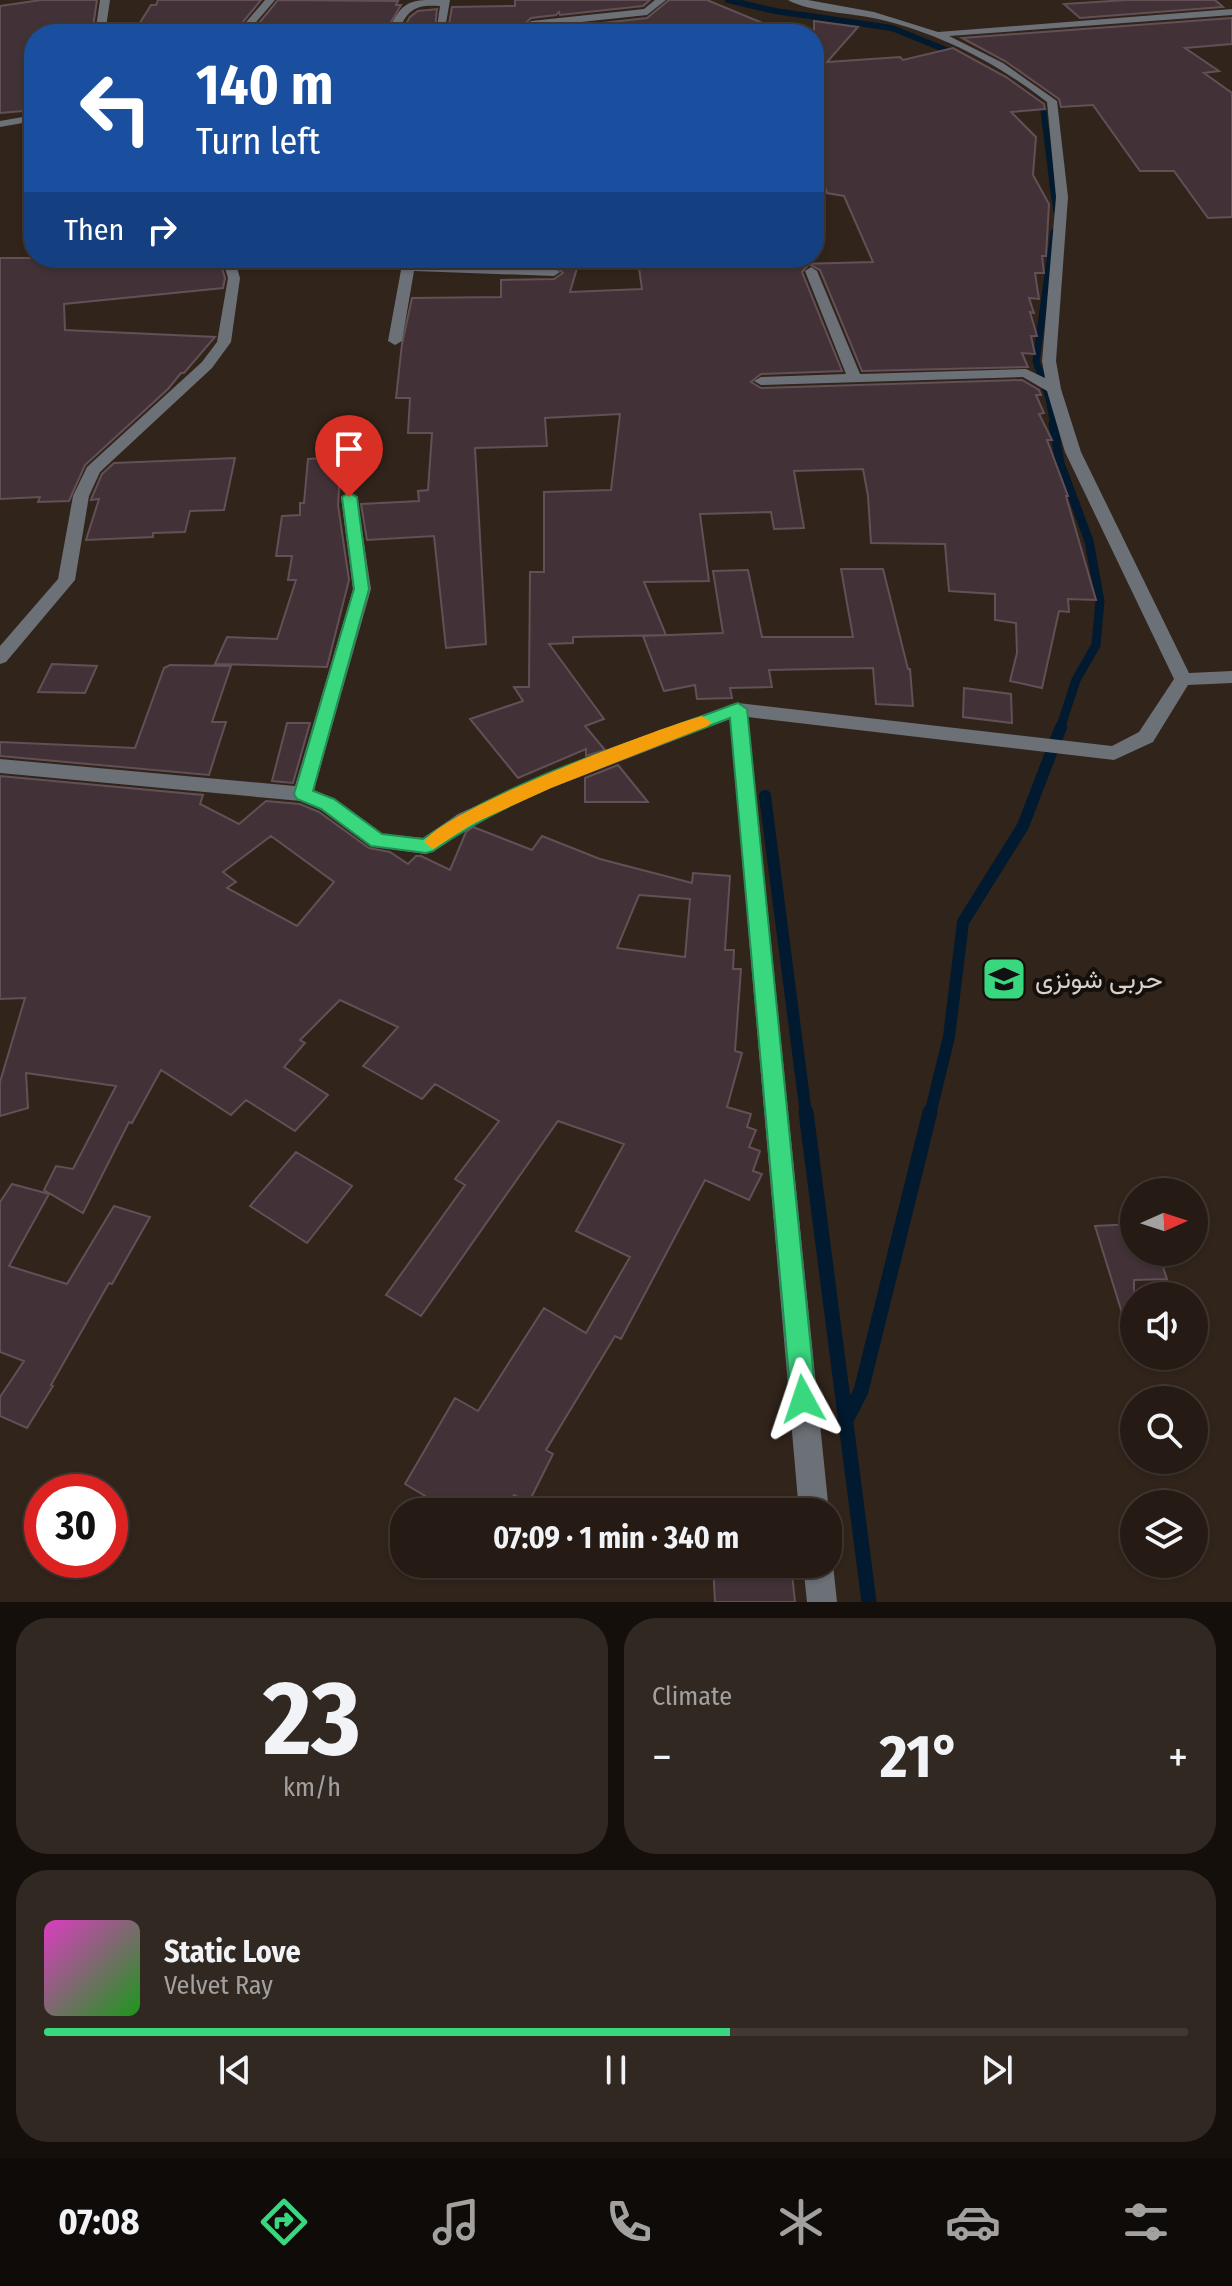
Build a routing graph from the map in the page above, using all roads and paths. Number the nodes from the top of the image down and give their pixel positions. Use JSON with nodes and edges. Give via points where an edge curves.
{"nodes":[{"id":1,"x":105,"y":0,"type":"edge"},
{"id":2,"x":270,"y":0,"type":"edge"},
{"id":3,"x":661,"y":0,"type":"edge"},
{"id":4,"x":793,"y":0,"type":"edge"},
{"id":5,"x":445,"y":2,"type":"edge"},
{"id":6,"x":1232,"y":12,"type":"edge"},
{"id":7,"x":101,"y":24,"type":"edge"},
{"id":8,"x":250,"y":24,"type":"edge"},
{"id":9,"x":396,"y":24,"type":"edge"},
{"id":10,"x":442,"y":24,"type":"edge"},
{"id":11,"x":531,"y":24,"type":"edge"},
{"id":12,"x":935,"y":35,"type":"junction"},
{"id":13,"x":24,"y":120,"type":"edge"},
{"id":14,"x":0,"y":124,"type":"edge"},
{"id":15,"x":232,"y":268,"type":"edge"},
{"id":16,"x":408,"y":268,"type":"edge"},
{"id":17,"x":457,"y":268,"type":"edge"},
{"id":18,"x":811,"y":271,"type":"dead end"},
{"id":19,"x":554,"y":272,"type":"dead end"},
{"id":20,"x":395,"y":341,"type":"dead end"},
{"id":21,"x":854,"y":377,"type":"junction"},
{"id":22,"x":761,"y":381,"type":"dead end"},
{"id":23,"x":1054,"y":389,"type":"junction"},
{"id":24,"x":349,"y":497,"type":"dead end"},
{"id":25,"x":0,"y":658,"type":"edge"},
{"id":26,"x":1232,"y":677,"type":"edge"},
{"id":27,"x":1183,"y":679,"type":"junction"},
{"id":28,"x":738,"y":709,"type":"junction"},
{"id":29,"x":0,"y":766,"type":"edge"},
{"id":30,"x":303,"y":794,"type":"junction"},
{"id":31,"x":813,"y":1498,"type":"edge"},
{"id":32,"x":819,"y":1578,"type":"edge"},
{"id":33,"x":822,"y":1602,"type":"edge"}],
"edges":[{"from":1,"to":7,"type":"street"},
{"from":2,"to":8,"type":"street"},
{"from":3,"to":11,"type":"street","via":[[647,12]]},
{"from":4,"to":12,"type":"street","via":[[900,22]]},
{"from":5,"to":9,"type":"street","via":[[410,3]]},
{"from":5,"to":10,"type":"street"},
{"from":6,"to":12,"type":"street"},
{"from":12,"to":23,"type":"street","via":[[995,61],[1052,101],[1062,197],[1049,361]]},
{"from":13,"to":14,"type":"street"},
{"from":15,"to":25,"type":"street","via":[[224,342],[207,365],[93,470],[81,496],[66,580]]},
{"from":16,"to":20,"type":"street"},
{"from":17,"to":19,"type":"street"},
{"from":18,"to":21,"type":"street"},
{"from":21,"to":22,"type":"street"},
{"from":21,"to":23,"type":"street","via":[[1026,373]]},
{"from":23,"to":27,"type":"street","via":[[1073,452]]},
{"from":24,"to":30,"type":"street","via":[[362,589]]},
{"from":26,"to":27,"type":"street"},
{"from":27,"to":28,"type":"street","via":[[1146,737],[1114,753]]},
{"from":28,"to":30,"type":"street","via":[[544,783],[465,819],[426,846],[378,841],[327,804]]},
{"from":28,"to":31,"type":"street"},
{"from":29,"to":30,"type":"street"},
{"from":32,"to":33,"type":"street"}]}
